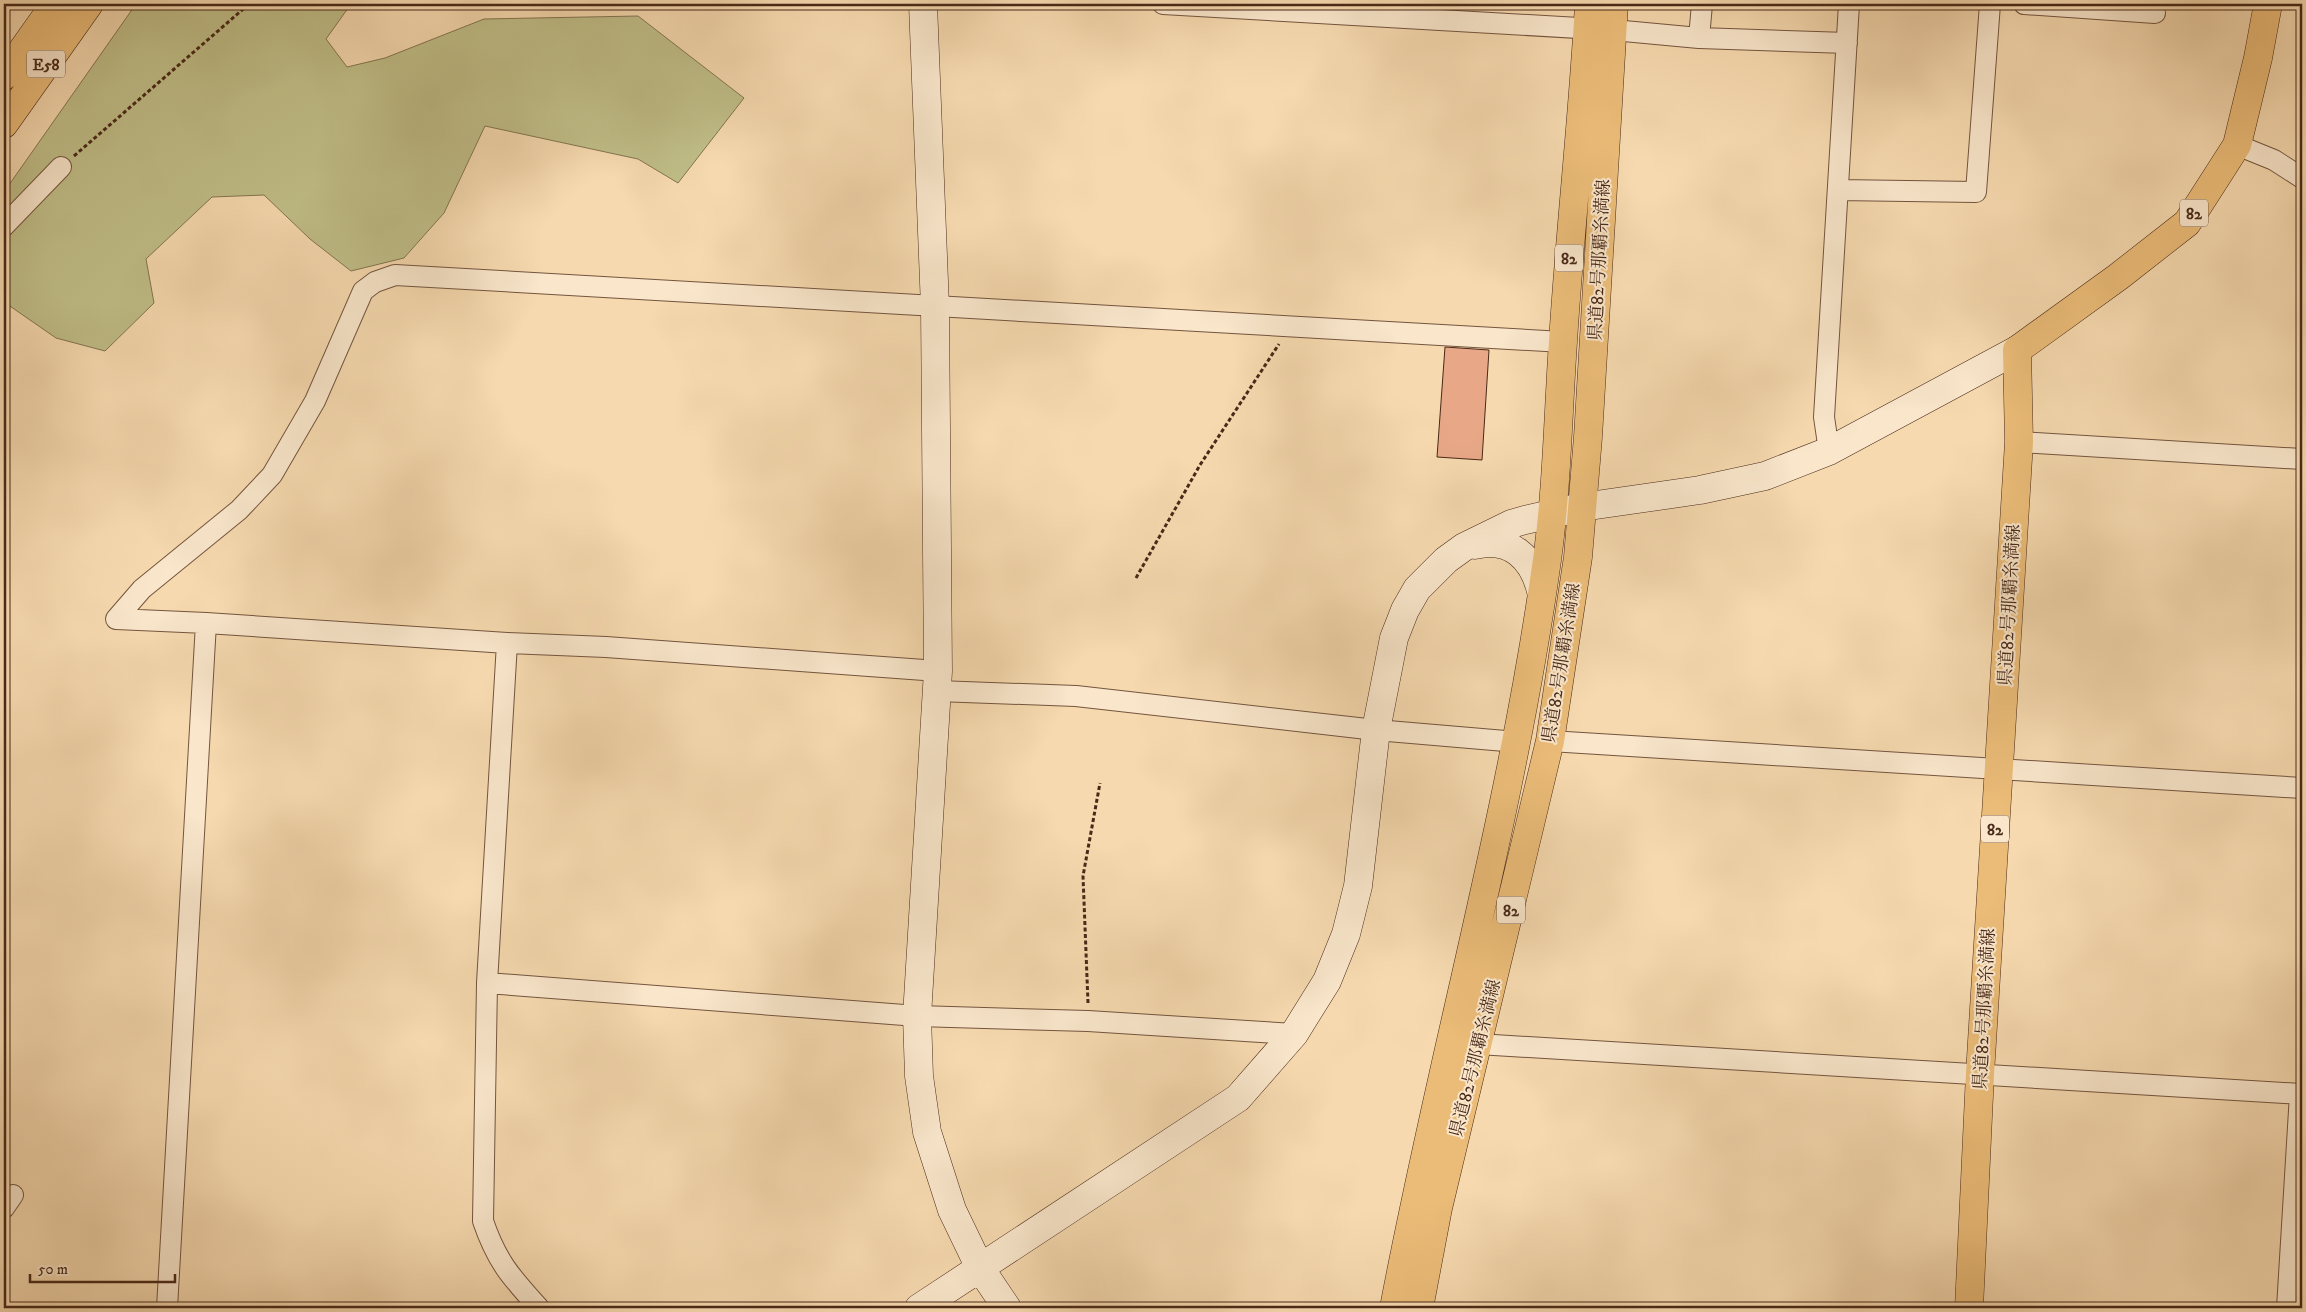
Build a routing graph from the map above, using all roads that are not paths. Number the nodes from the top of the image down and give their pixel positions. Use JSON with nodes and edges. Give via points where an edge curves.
{"nodes":[{"id":1,"x":55,"y":4,"type":"edge"},
{"id":2,"x":89,"y":4,"type":"edge"},
{"id":3,"x":923,"y":4,"type":"edge"},
{"id":4,"x":1163,"y":4,"type":"edge"},
{"id":5,"x":1702,"y":4,"type":"edge"},
{"id":6,"x":1849,"y":4,"type":"edge"},
{"id":7,"x":1990,"y":4,"type":"edge"},
{"id":8,"x":2024,"y":4,"type":"edge"},
{"id":9,"x":2268,"y":4,"type":"edge"},
{"id":10,"x":2155,"y":13,"type":"dead end"},
{"id":11,"x":1601,"y":17,"type":"edge"},
{"id":12,"x":1699,"y":38,"type":"junction"},
{"id":13,"x":1847,"y":43,"type":"junction"},
{"id":14,"x":4,"y":76,"type":"edge"},
{"id":15,"x":4,"y":124,"type":"edge"},
{"id":16,"x":2237,"y":145,"type":"junction"},
{"id":17,"x":61,"y":167,"type":"road end"},
{"id":18,"x":2302,"y":178,"type":"edge"},
{"id":19,"x":1838,"y":190,"type":"junction"},
{"id":20,"x":4,"y":226,"type":"edge"},
{"id":21,"x":935,"y":307,"type":"junction"},
{"id":22,"x":1563,"y":342,"type":"junction"},
{"id":23,"x":2017,"y":350,"type":"junction"},
{"id":24,"x":2019,"y":442,"type":"junction"},
{"id":25,"x":1829,"y":451,"type":"junction"},
{"id":26,"x":2302,"y":459,"type":"edge"},
{"id":27,"x":1582,"y":507,"type":"junction"},
{"id":28,"x":1552,"y":513,"type":"junction"},
{"id":29,"x":1464,"y":547,"type":"junction"},
{"id":30,"x":1542,"y":591,"type":"junction"},
{"id":31,"x":206,"y":623,"type":"junction"},
{"id":32,"x":507,"y":643,"type":"junction"},
{"id":33,"x":937,"y":681,"type":"junction"},
{"id":34,"x":1376,"y":730,"type":"junction"},
{"id":35,"x":1550,"y":741,"type":"junction"},
{"id":36,"x":1517,"y":742,"type":"junction"},
{"id":37,"x":1999,"y":768,"type":"junction"},
{"id":38,"x":2302,"y":788,"type":"edge"},
{"id":39,"x":487,"y":983,"type":"junction"},
{"id":40,"x":917,"y":1016,"type":"junction"},
{"id":41,"x":1294,"y":1034,"type":"junction"},
{"id":42,"x":1478,"y":1044,"type":"junction"},
{"id":43,"x":1980,"y":1074,"type":"junction"},
{"id":44,"x":2301,"y":1094,"type":"edge"},
{"id":45,"x":980,"y":1268,"type":"junction"},
{"id":46,"x":167,"y":1308,"type":"edge"},
{"id":47,"x":539,"y":1308,"type":"edge"},
{"id":48,"x":919,"y":1308,"type":"edge"},
{"id":49,"x":1007,"y":1308,"type":"edge"},
{"id":50,"x":1394,"y":1308,"type":"edge"},
{"id":51,"x":1419,"y":1308,"type":"edge"},
{"id":52,"x":1969,"y":1308,"type":"edge"},
{"id":53,"x":2287,"y":1308,"type":"edge"}],
"edges":[{"from":1,"to":14,"type":"main road","number":"E58"},
{"from":2,"to":15,"type":"main road","number":"E58"},
{"from":3,"to":21,"type":"street"},
{"from":4,"to":11,"type":"street"},
{"from":5,"to":12,"type":"street"},
{"from":6,"to":13,"type":"street"},
{"from":7,"to":19,"type":"street","via":[[1976,192]]},
{"from":8,"to":10,"type":"street"},
{"from":9,"to":16,"type":"main road","number":"82"},
{"from":11,"to":12,"type":"street"},
{"from":11,"to":22,"type":"main road","name":"県道82号那覇糸満線","number":"82"},
{"from":11,"to":27,"type":"main road","name":"県道82号那覇糸満線","number":"82"},
{"from":12,"to":13,"type":"street"},
{"from":13,"to":19,"type":"street"},
{"from":16,"to":18,"type":"street","via":[[2274,160]]},
{"from":16,"to":23,"type":"main road","number":"82","via":[[2187,223]]},
{"from":17,"to":20,"type":"street"},
{"from":19,"to":25,"type":"street","via":[[1824,417]]},
{"from":21,"to":22,"type":"street"},
{"from":21,"to":31,"type":"street","via":[[395,275],[375,282],[363,291],[315,401],[272,475],[240,510],[142,589],[116,619]]},
{"from":21,"to":33,"type":"street"},
{"from":22,"to":28,"type":"main road","name":"県道82号那覇糸満線","number":"82"},
{"from":23,"to":24,"type":"main road","name":"県道82号那覇糸満線","number":"82"},
{"from":23,"to":25,"type":"street"},
{"from":24,"to":26,"type":"street"},
{"from":24,"to":37,"type":"main road","name":"県道82号那覇糸満線","number":"82"},
{"from":25,"to":27,"type":"street","via":[[1766,476],[1700,490]]},
{"from":27,"to":28,"type":"street"},
{"from":27,"to":35,"type":"main road","name":"県道82号那覇糸満線","number":"82","via":[[1578,557]]},
{"from":28,"to":29,"type":"street","via":[[1511,524]]},
{"from":28,"to":30,"type":"main road","name":"県道82号那覇糸満線","number":"82"},
{"from":29,"to":30,"type":"street","via":[[1492,542],[1515,548],[1532,566]]},
{"from":29,"to":34,"type":"street","via":[[1422,584],[1405,610],[1386,669]]},
{"from":30,"to":36,"type":"main road","name":"県道82号那覇糸満線","number":"82"},
{"from":31,"to":32,"type":"street"},
{"from":31,"to":46,"type":"street"},
{"from":32,"to":33,"type":"street","via":[[606,647]]},
{"from":32,"to":39,"type":"street"},
{"from":33,"to":34,"type":"street"},
{"from":33,"to":40,"type":"street"},
{"from":34,"to":36,"type":"street"},
{"from":34,"to":41,"type":"street","via":[[1358,886],[1346,934],[1327,981]]},
{"from":35,"to":37,"type":"street"},
{"from":35,"to":42,"type":"main road","name":"県道82号那覇糸満線","number":"82"},
{"from":36,"to":50,"type":"main road","name":"県道82号那覇糸満線","number":"82","via":[[1415,1196]]},
{"from":37,"to":38,"type":"street"},
{"from":37,"to":43,"type":"main road","name":"県道82号那覇糸満線","number":"82"},
{"from":39,"to":40,"type":"street"},
{"from":39,"to":47,"type":"street","via":[[483,1221],[492,1248],[507,1272]]},
{"from":40,"to":41,"type":"street","via":[[1088,1021]]},
{"from":40,"to":45,"type":"street","via":[[919,1076],[927,1132],[952,1210]]},
{"from":41,"to":45,"type":"street","via":[[1238,1098]]},
{"from":42,"to":43,"type":"street"},
{"from":42,"to":51,"type":"main road","name":"県道82号那覇糸満線","number":"82","via":[[1438,1208]]},
{"from":43,"to":44,"type":"street"},
{"from":43,"to":52,"type":"main road","name":"県道82号那覇糸満線","number":"82"},
{"from":44,"to":53,"type":"street"},
{"from":45,"to":48,"type":"street"},
{"from":45,"to":49,"type":"street"}]}
